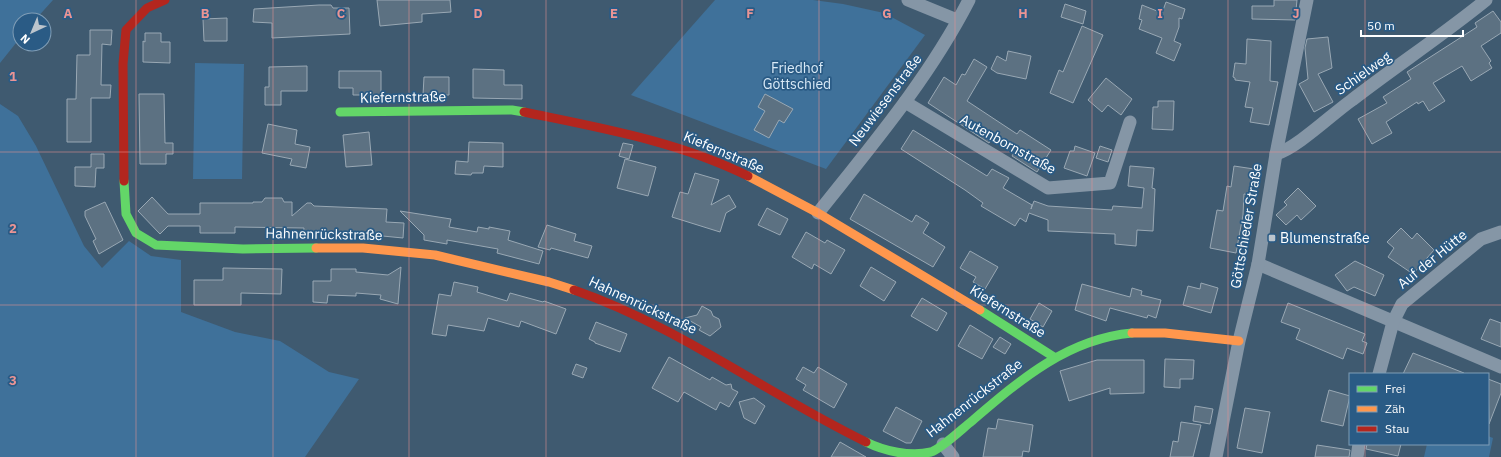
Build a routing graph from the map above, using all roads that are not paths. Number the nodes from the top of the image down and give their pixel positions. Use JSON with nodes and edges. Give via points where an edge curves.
{"nodes":[{"id":1,"x":165,"y":0,"type":"edge"},
{"id":2,"x":908,"y":0,"type":"edge"},
{"id":3,"x":969,"y":0,"type":"edge"},
{"id":4,"x":1307,"y":0,"type":"edge"},
{"id":5,"x":1486,"y":0,"type":"edge"},
{"id":6,"x":957,"y":20,"type":"junction"},
{"id":7,"x":905,"y":102,"type":"junction"},
{"id":8,"x":340,"y":112,"type":"dead end"},
{"id":9,"x":1130,"y":122,"type":"dead end"},
{"id":10,"x":1276,"y":154,"type":"junction"},
{"id":11,"x":818,"y":213,"type":"junction"},
{"id":12,"x":1501,"y":232,"type":"edge"},
{"id":13,"x":1258,"y":264,"type":"junction"},
{"id":14,"x":1393,"y":322,"type":"junction"},
{"id":15,"x":1239,"y":341,"type":"junction"},
{"id":16,"x":1054,"y":357,"type":"junction"},
{"id":17,"x":1501,"y":367,"type":"edge"},
{"id":18,"x":1379,"y":373,"type":"edge"},
{"id":19,"x":943,"y":444,"type":"junction"},
{"id":20,"x":1359,"y":445,"type":"edge"},
{"id":21,"x":954,"y":457,"type":"edge"},
{"id":22,"x":1216,"y":457,"type":"edge"},
{"id":23,"x":1357,"y":457,"type":"edge"}],
"edges":[{"from":1,"to":19,"type":"street","name":"Hahnenrückstraße","via":[[147,8],[126,30],[123,64],[126,214],[136,233],[156,245],[363,248],[435,255],[510,272],[596,298],[640,318],[880,450],[896,454],[922,455]]},
{"from":2,"to":6,"type":"street"},
{"from":3,"to":6,"type":"street","name":"Neuwiesenstraße"},
{"from":4,"to":10,"type":"street","name":"Göttschieder Straße"},
{"from":5,"to":10,"type":"street","name":"Schielweg","via":[[1435,41],[1353,98],[1291,147]]},
{"from":6,"to":7,"type":"street","name":"Neuwiesenstraße","via":[[942,49]]},
{"from":7,"to":9,"type":"street","name":"Autenbornstraße","via":[[1048,188],[1110,183]]},
{"from":7,"to":11,"type":"street","name":"Neuwiesenstraße"},
{"from":8,"to":11,"type":"street","name":"Kiefernstraße","via":[[512,110],[625,133],[676,146],[717,161]]},
{"from":10,"to":13,"type":"street","name":"Göttschieder Straße"},
{"from":11,"to":16,"type":"street","name":"Kiefernstraße"},
{"from":12,"to":14,"type":"street","name":"Auf der Hütte","via":[[1481,239],[1402,304]]},
{"from":13,"to":14,"type":"street"},
{"from":13,"to":15,"type":"street","name":"Göttschieder Straße"},
{"from":14,"to":17,"type":"street"},
{"from":14,"to":18,"type":"street","name":"Auf der Hütte"},
{"from":15,"to":16,"type":"street","name":"Hahnenrückstraße","via":[[1183,335],[1122,334],[1085,342]]},
{"from":15,"to":22,"type":"street","name":"Göttschieder Straße"},
{"from":16,"to":19,"type":"street","name":"Hahnenrückstraße"},
{"from":19,"to":21,"type":"street"},
{"from":20,"to":23,"type":"street"}]}
